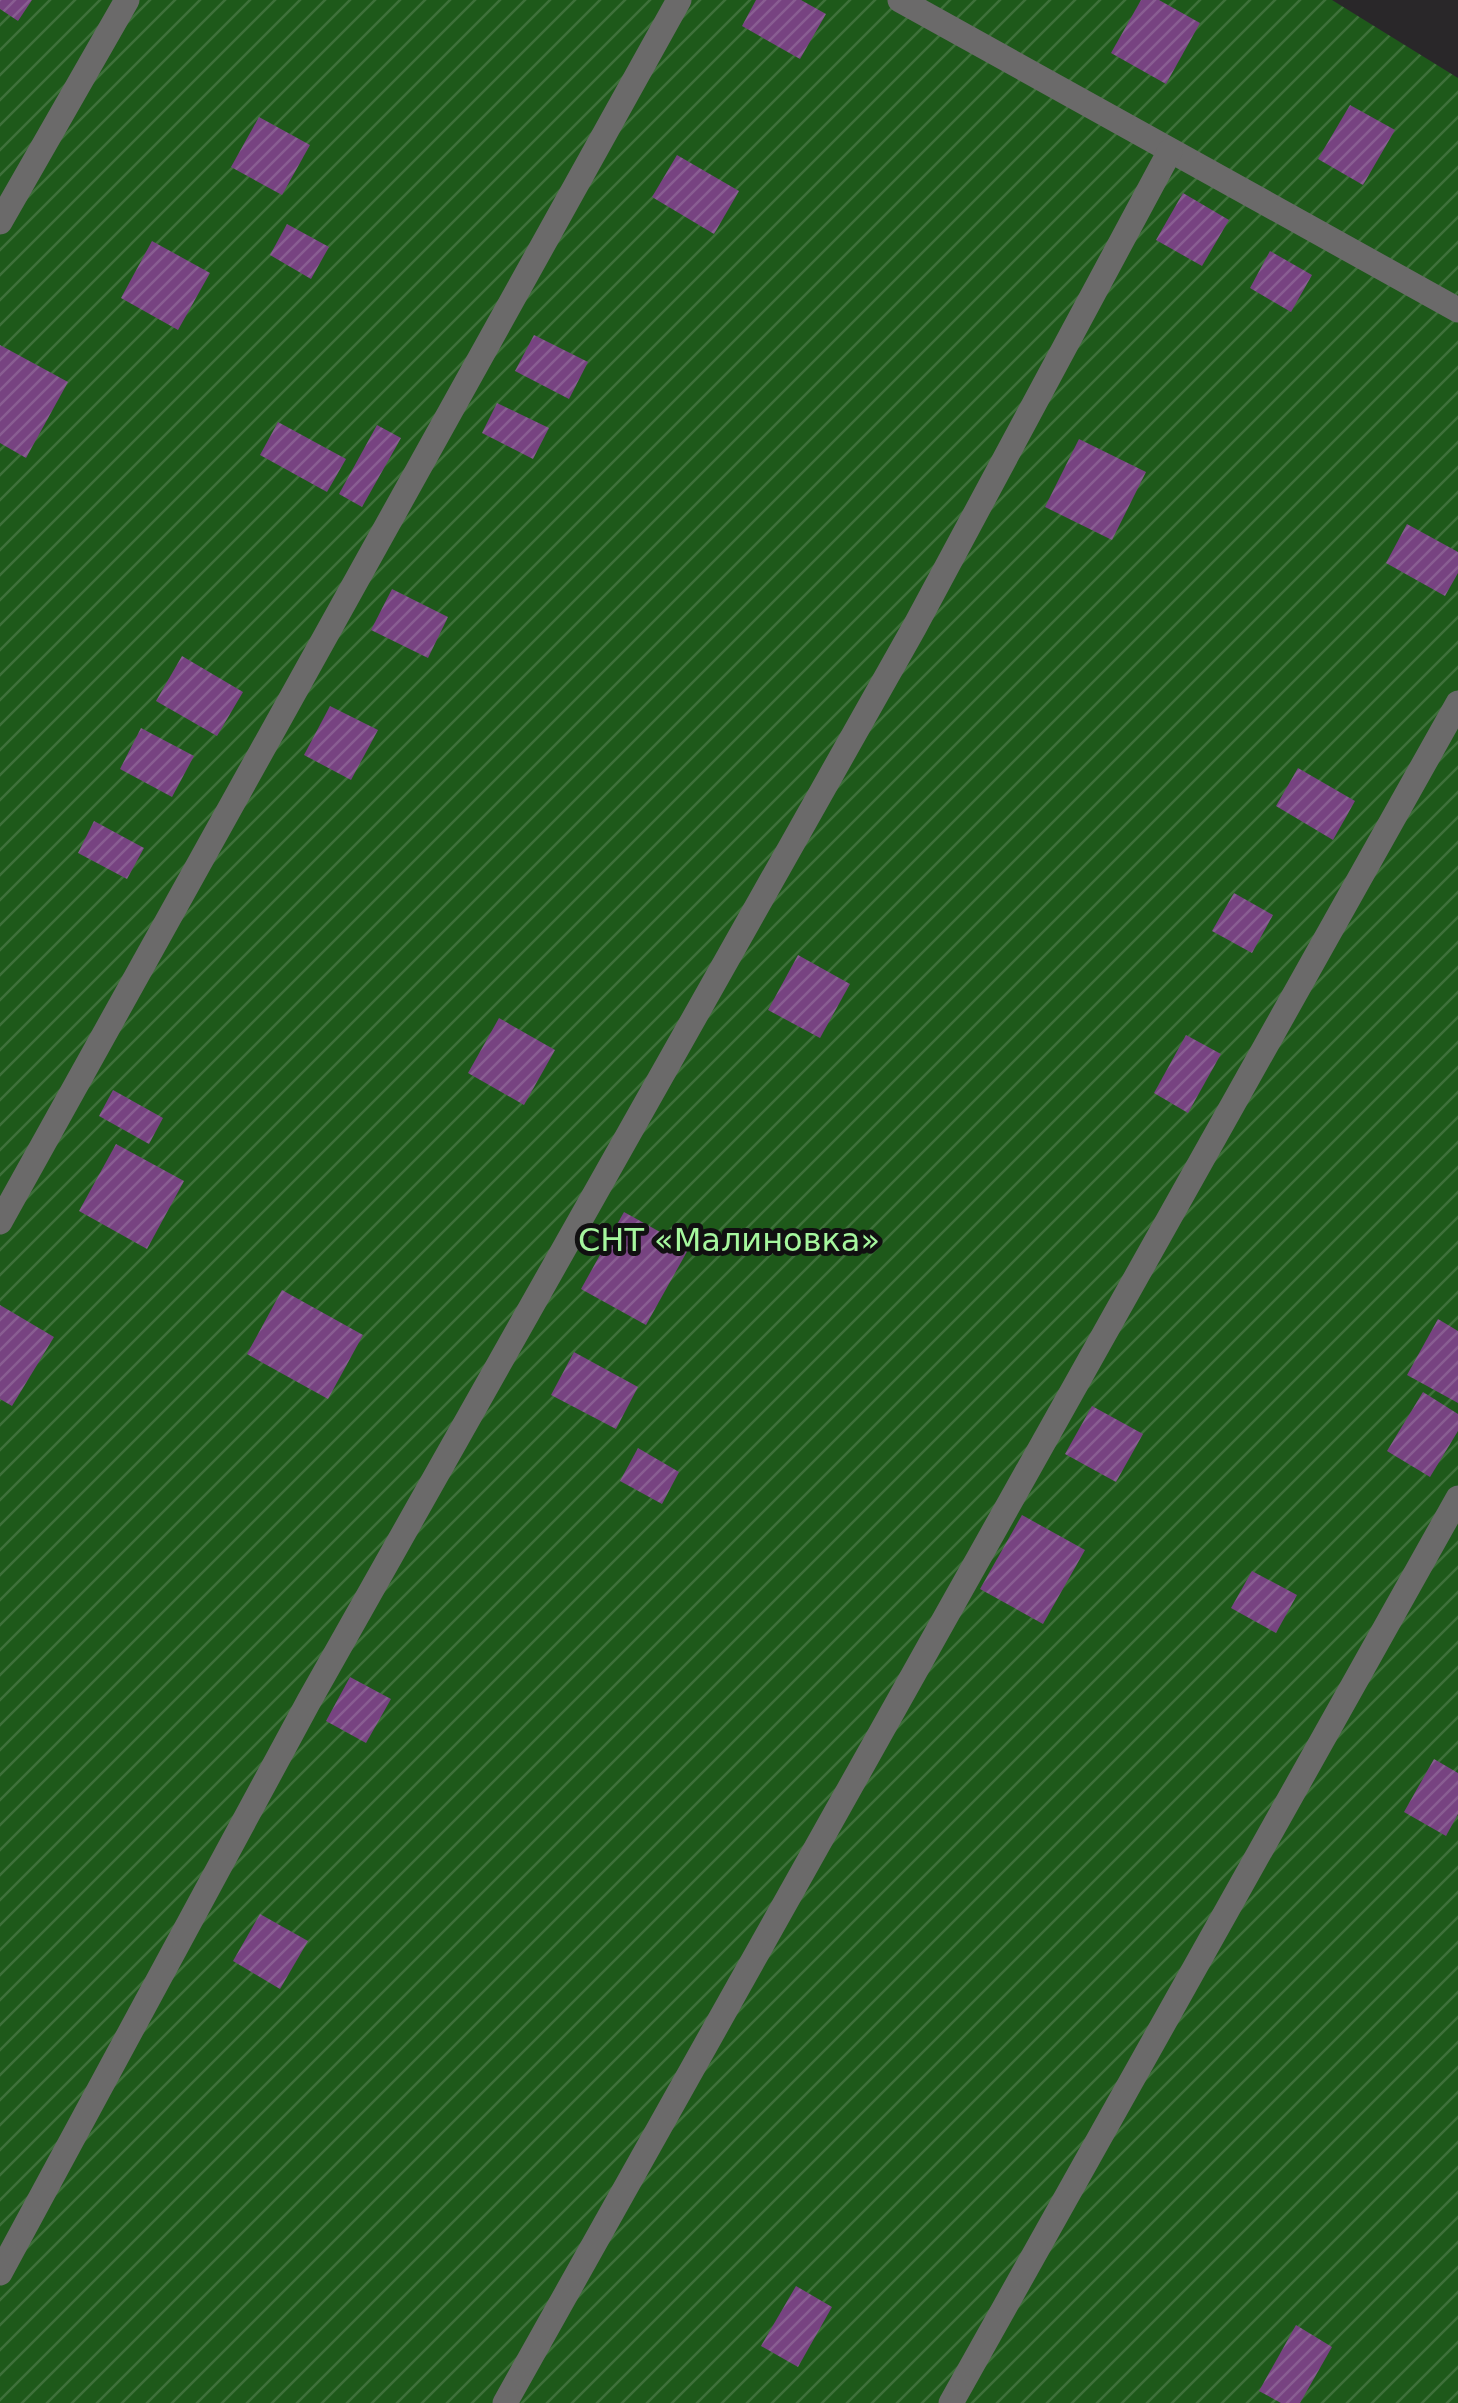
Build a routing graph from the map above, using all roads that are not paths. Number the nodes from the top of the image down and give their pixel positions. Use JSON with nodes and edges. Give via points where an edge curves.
{"nodes":[{"id":1,"x":127,"y":0,"type":"edge"},
{"id":2,"x":679,"y":0,"type":"edge"},
{"id":3,"x":900,"y":0,"type":"edge"},
{"id":4,"x":1170,"y":152,"type":"junction"},
{"id":5,"x":0,"y":222,"type":"edge"},
{"id":6,"x":1458,"y":310,"type":"edge"},
{"id":7,"x":1458,"y":704,"type":"edge"},
{"id":8,"x":0,"y":1222,"type":"edge"},
{"id":9,"x":1458,"y":1498,"type":"edge"},
{"id":10,"x":0,"y":2273,"type":"edge"},
{"id":11,"x":505,"y":2403,"type":"edge"},
{"id":12,"x":950,"y":2403,"type":"edge"}],
"edges":[{"from":1,"to":5,"type":"street"},
{"from":2,"to":8,"type":"street"},
{"from":3,"to":4,"type":"street"},
{"from":4,"to":6,"type":"street"},
{"from":4,"to":10,"type":"street","via":[[914,628],[309,1701]]},
{"from":7,"to":11,"type":"street"},
{"from":9,"to":12,"type":"street"}]}
